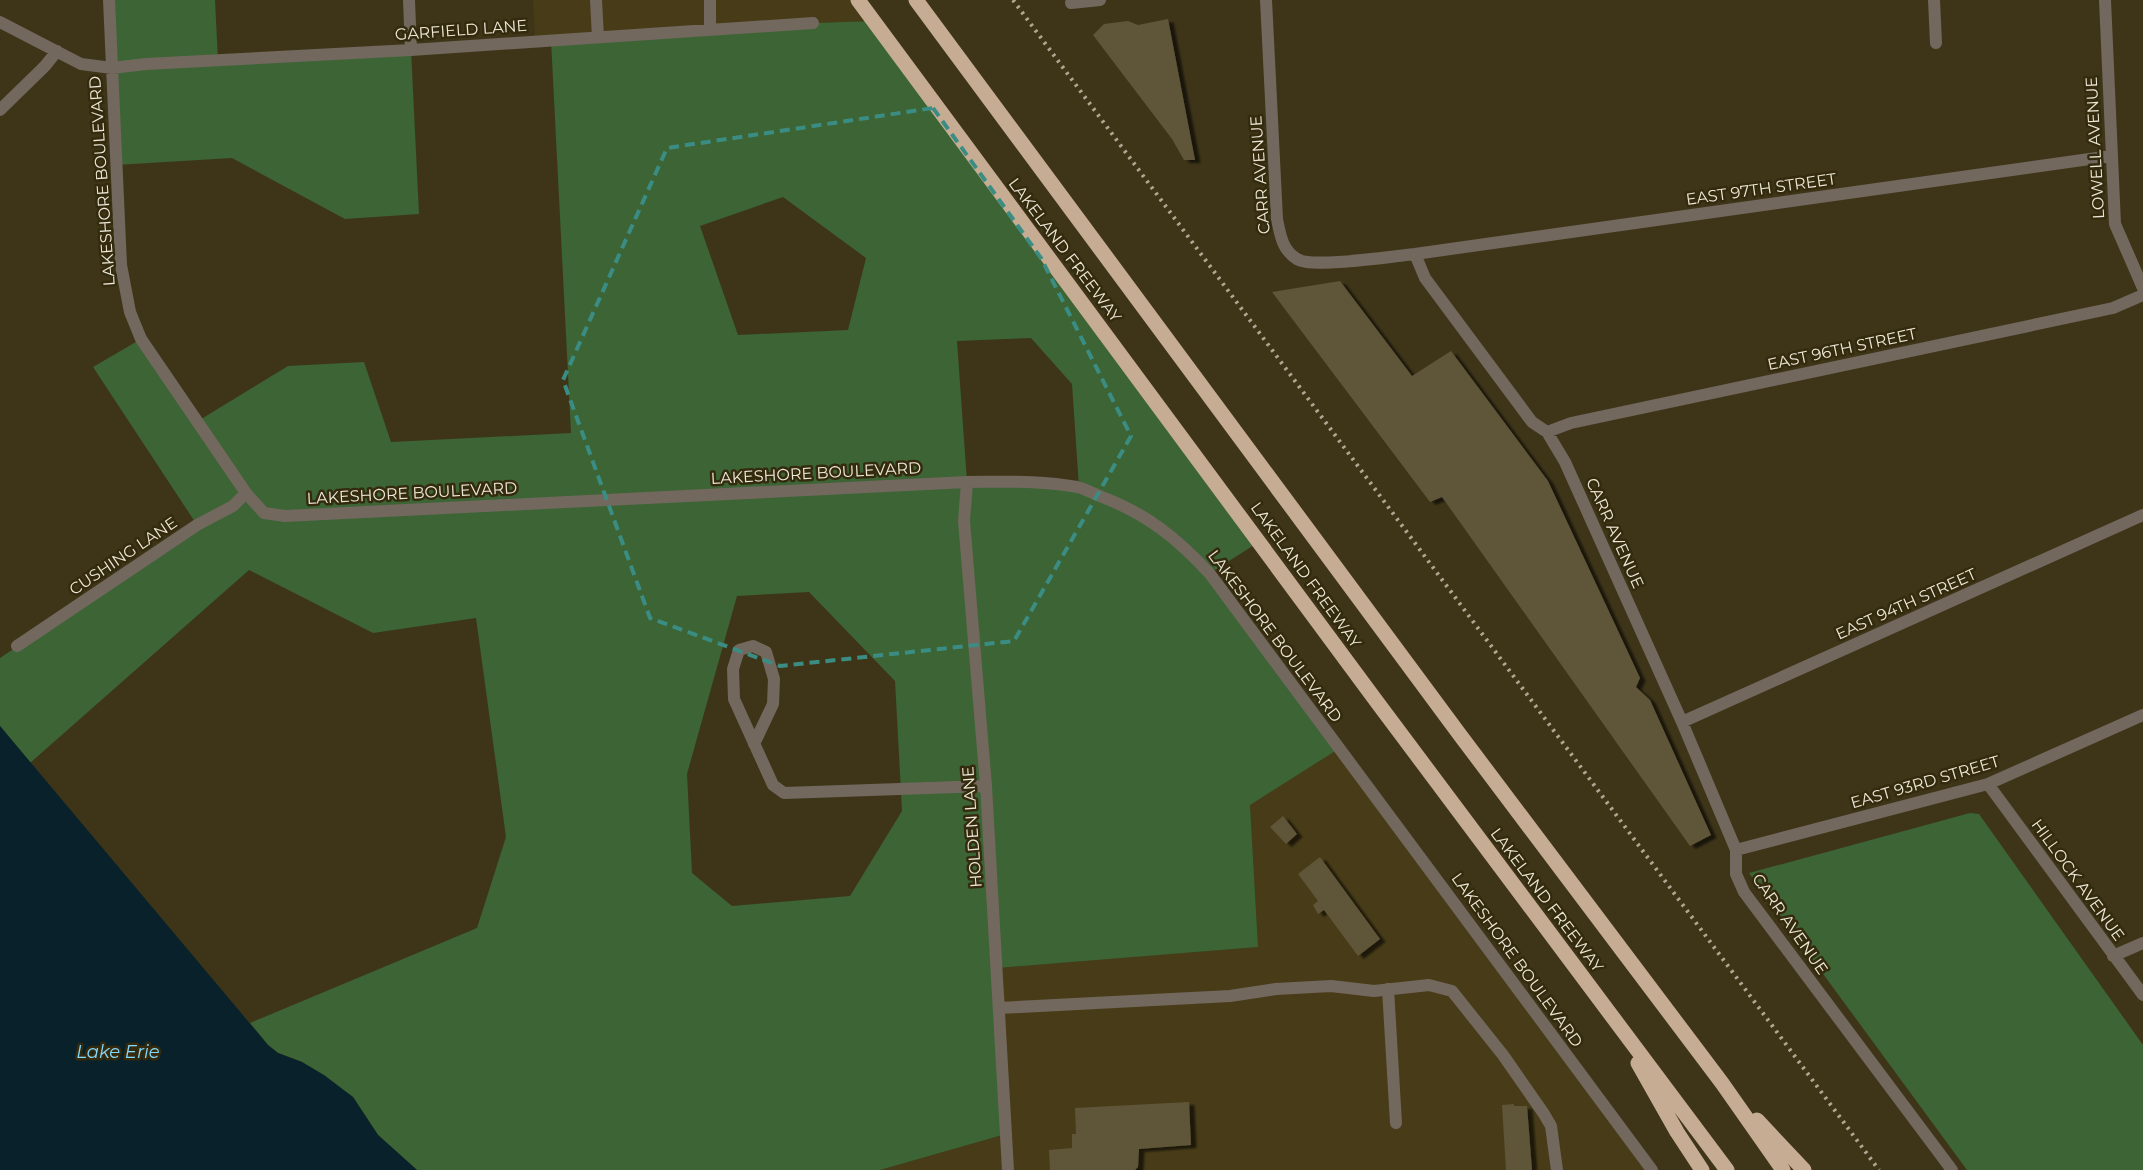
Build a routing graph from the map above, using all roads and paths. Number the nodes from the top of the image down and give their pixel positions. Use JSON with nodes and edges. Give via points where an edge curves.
{"nodes":[{"id":1,"x":108,"y":0,"type":"edge"},
{"id":2,"x":409,"y":0,"type":"edge"},
{"id":3,"x":596,"y":0,"type":"edge"},
{"id":4,"x":710,"y":0,"type":"edge"},
{"id":5,"x":858,"y":0,"type":"edge"},
{"id":6,"x":916,"y":0,"type":"edge"},
{"id":7,"x":1100,"y":0,"type":"edge"},
{"id":8,"x":1266,"y":0,"type":"edge"},
{"id":9,"x":1934,"y":0,"type":"edge"},
{"id":10,"x":2105,"y":0,"type":"edge"},
{"id":11,"x":1072,"y":3,"type":"dead end"},
{"id":12,"x":0,"y":22,"type":"edge"},
{"id":13,"x":813,"y":23,"type":"dead end"},
{"id":14,"x":710,"y":30,"type":"junction"},
{"id":15,"x":598,"y":37,"type":"junction"},
{"id":16,"x":1936,"y":43,"type":"dead end"},
{"id":17,"x":411,"y":50,"type":"junction"},
{"id":18,"x":57,"y":51,"type":"junction"},
{"id":19,"x":112,"y":68,"type":"junction"},
{"id":20,"x":0,"y":110,"type":"edge"},
{"id":21,"x":2111,"y":156,"type":"junction"},
{"id":22,"x":1415,"y":254,"type":"junction"},
{"id":23,"x":2143,"y":288,"type":"edge"},
{"id":24,"x":2143,"y":295,"type":"edge"},
{"id":25,"x":1547,"y":432,"type":"junction"},
{"id":26,"x":967,"y":482,"type":"junction"},
{"id":27,"x":246,"y":493,"type":"junction"},
{"id":28,"x":2143,"y":515,"type":"edge"},
{"id":29,"x":17,"y":646,"type":"dead end"},
{"id":30,"x":2143,"y":715,"type":"edge"},
{"id":31,"x":1682,"y":722,"type":"junction"},
{"id":32,"x":754,"y":744,"type":"junction"},
{"id":33,"x":1988,"y":784,"type":"junction"},
{"id":34,"x":986,"y":786,"type":"junction"},
{"id":35,"x":1736,"y":850,"type":"junction"},
{"id":36,"x":2143,"y":943,"type":"edge"},
{"id":37,"x":2113,"y":956,"type":"junction"},
{"id":38,"x":1388,"y":989,"type":"junction"},
{"id":39,"x":2143,"y":995,"type":"edge"},
{"id":40,"x":999,"y":1008,"type":"junction"},
{"id":41,"x":1607,"y":1008,"type":"junction"},
{"id":42,"x":1722,"y":1083,"type":"junction"},
{"id":43,"x":1396,"y":1123,"type":"dead end"},
{"id":44,"x":1008,"y":1170,"type":"edge"},
{"id":45,"x":1557,"y":1170,"type":"edge"},
{"id":46,"x":1652,"y":1170,"type":"edge"},
{"id":47,"x":1702,"y":1170,"type":"edge"},
{"id":48,"x":1727,"y":1170,"type":"edge"},
{"id":49,"x":1783,"y":1170,"type":"edge"},
{"id":50,"x":1804,"y":1170,"type":"edge"},
{"id":51,"x":1952,"y":1170,"type":"edge"}],
"edges":[{"from":1,"to":19,"type":"street"},
{"from":2,"to":17,"type":"street"},
{"from":3,"to":15,"type":"street"},
{"from":4,"to":14,"type":"street"},
{"from":5,"to":41,"type":"highway","name":"LAKELAND FREEWAY"},
{"from":6,"to":42,"type":"highway","name":"LAKELAND FREEWAY"},
{"from":7,"to":11,"type":"street"},
{"from":8,"to":22,"type":"street","name":"CARR AVENUE","via":[[1281,241],[1297,259],[1321,263]]},
{"from":9,"to":16,"type":"street"},
{"from":10,"to":21,"type":"street","name":"LOWELL AVENUE"},
{"from":12,"to":18,"type":"street","name":"LAKESHORE BOULEVARD"},
{"from":13,"to":14,"type":"street","name":"GARFIELD LANE"},
{"from":14,"to":15,"type":"street","name":"GARFIELD LANE"},
{"from":15,"to":17,"type":"street","name":"GARFIELD LANE"},
{"from":17,"to":19,"type":"street","name":"GARFIELD LANE"},
{"from":18,"to":19,"type":"street","name":"LAKESHORE BOULEVARD","via":[[81,64]]},
{"from":18,"to":20,"type":"street"},
{"from":19,"to":27,"type":"street","name":"LAKESHORE BOULEVARD","via":[[121,265],[130,312],[141,339]]},
{"from":21,"to":22,"type":"street","name":"EAST 97TH STREET"},
{"from":21,"to":23,"type":"street","name":"LOWELL AVENUE","via":[[2115,224]]},
{"from":22,"to":25,"type":"street","name":"CARR AVENUE","via":[[1425,278],[1532,422]]},
{"from":24,"to":25,"type":"street","name":"EAST 96TH STREET","via":[[2113,308],[1572,423]]},
{"from":25,"to":31,"type":"street","name":"CARR AVENUE","via":[[1565,462]]},
{"from":26,"to":27,"type":"street","name":"LAKESHORE BOULEVARD","via":[[284,516],[264,513]]},
{"from":26,"to":34,"type":"street","name":"HOLDEN LANE","via":[[964,521]]},
{"from":26,"to":46,"type":"street","name":"LAKESHORE BOULEVARD","via":[[1037,482],[1079,488],[1118,503],[1156,524],[1184,546],[1210,574]]},
{"from":27,"to":29,"type":"street","name":"CUSHING LANE","via":[[233,506],[197,525]]},
{"from":28,"to":31,"type":"street","name":"EAST 94TH STREET"},
{"from":30,"to":33,"type":"street","name":"EAST 93RD STREET"},
{"from":31,"to":35,"type":"street","name":"CARR AVENUE"},
{"from":32,"to":32,"type":"street","via":[[734,700],[732,669],[739,650],[753,646],[766,652],[774,679],[773,704]]},
{"from":32,"to":34,"type":"street","via":[[773,785],[784,793]]},
{"from":33,"to":35,"type":"street","name":"EAST 93RD STREET"},
{"from":33,"to":37,"type":"street","name":"HILLOCK AVENUE"},
{"from":34,"to":40,"type":"street","name":"HOLDEN LANE"},
{"from":35,"to":51,"type":"street","name":"CARR AVENUE","via":[[1736,874],[1744,892]]},
{"from":36,"to":37,"type":"street"},
{"from":37,"to":39,"type":"street","name":"HILLOCK AVENUE"},
{"from":38,"to":40,"type":"street","via":[[1374,991],[1322,986],[1230,996]]},
{"from":38,"to":43,"type":"street"},
{"from":38,"to":45,"type":"street","via":[[1429,985],[1452,991],[1503,1055],[1544,1114],[1551,1126]]},
{"from":40,"to":44,"type":"street","name":"HOLDEN LANE"},
{"from":41,"to":47,"type":"highway"},
{"from":41,"to":48,"type":"highway","name":"LAKELAND FREEWAY"},
{"from":42,"to":49,"type":"highway","name":"LAKELAND FREEWAY"},
{"from":42,"to":50,"type":"highway"}]}
